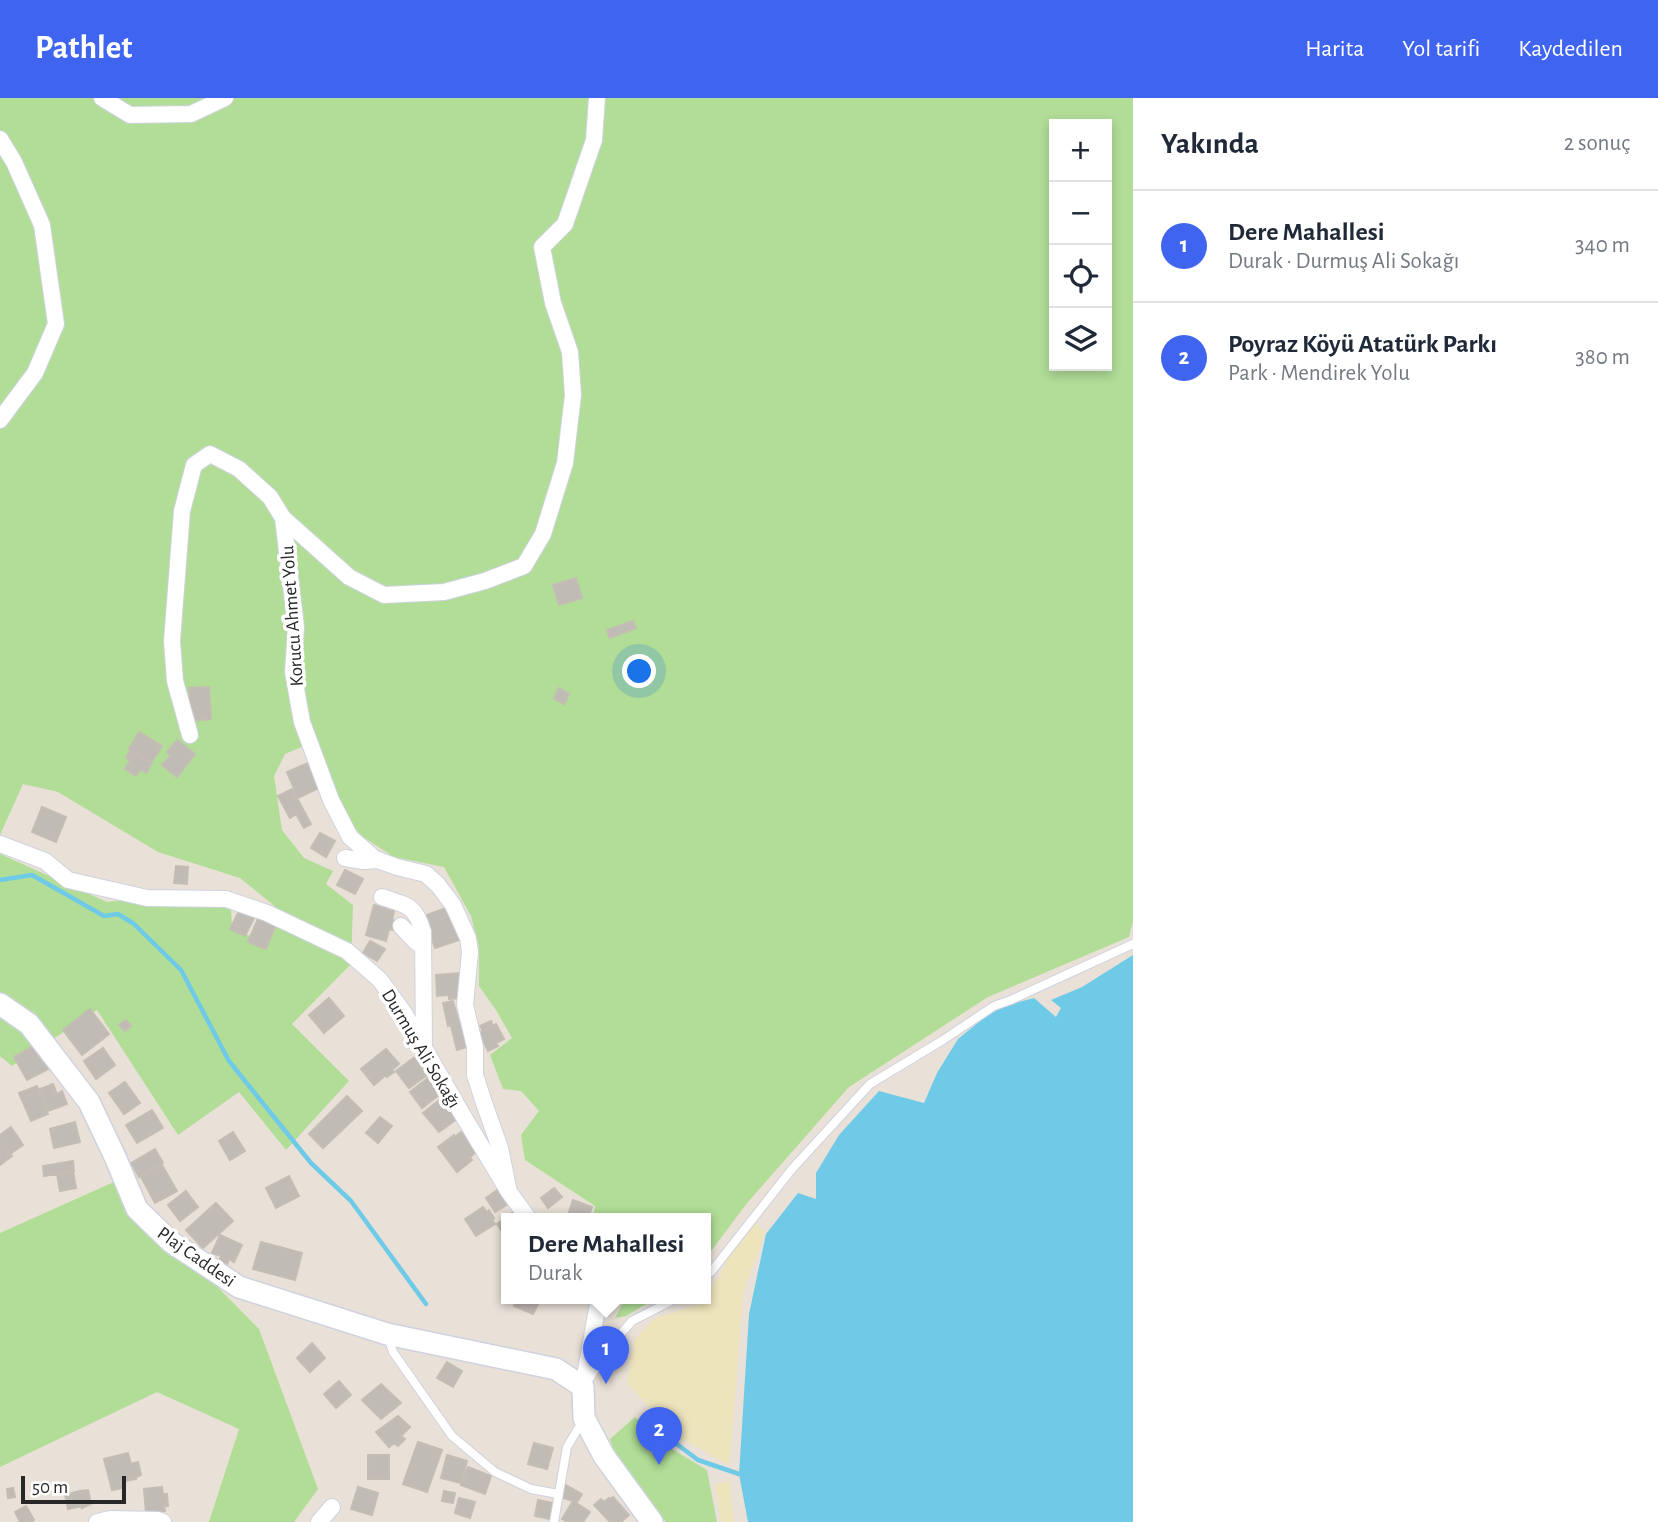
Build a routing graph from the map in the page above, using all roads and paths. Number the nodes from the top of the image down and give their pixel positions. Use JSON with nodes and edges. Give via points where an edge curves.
{"nodes":[{"id":1,"x":102,"y":98,"type":"edge"},
{"id":2,"x":225,"y":98,"type":"edge"},
{"id":3,"x":597,"y":98,"type":"edge"},
{"id":4,"x":0,"y":139,"type":"edge"},
{"id":5,"x":0,"y":420,"type":"edge"},
{"id":6,"x":283,"y":518,"type":"junction"},
{"id":7,"x":190,"y":734,"type":"dead end"},
{"id":8,"x":0,"y":844,"type":"edge"},
{"id":9,"x":345,"y":858,"type":"dead end"},
{"id":10,"x":379,"y":860,"type":"junction"},
{"id":11,"x":382,"y":897,"type":"dead end"},
{"id":12,"x":401,"y":926,"type":"dead end"},
{"id":13,"x":1133,"y":944,"type":"edge"},
{"id":14,"x":423,"y":946,"type":"junction"},
{"id":15,"x":0,"y":1004,"type":"edge"},
{"id":16,"x":425,"y":1048,"type":"junction"},
{"id":17,"x":509,"y":1192,"type":"junction"},
{"id":18,"x":524,"y":1213,"type":"edge"},
{"id":19,"x":711,"y":1272,"type":"edge"},
{"id":20,"x":597,"y":1304,"type":"edge"},
{"id":21,"x":665,"y":1304,"type":"edge"},
{"id":22,"x":387,"y":1334,"type":"junction"},
{"id":23,"x":583,"y":1387,"type":"junction"},
{"id":24,"x":584,"y":1418,"type":"junction"},
{"id":25,"x":558,"y":1494,"type":"junction"},
{"id":26,"x":331,"y":1507,"type":"dead end"},
{"id":27,"x":97,"y":1522,"type":"edge"},
{"id":28,"x":163,"y":1522,"type":"edge"},
{"id":29,"x":319,"y":1522,"type":"edge"},
{"id":30,"x":554,"y":1522,"type":"edge"},
{"id":31,"x":652,"y":1522,"type":"edge"}],
"edges":[{"from":1,"to":2,"type":"street","via":[[130,116],[191,114]]},
{"from":3,"to":6,"type":"street","name":"Korucu Ahmet Yolu","via":[[594,140],[565,224],[542,247],[553,303],[570,352],[573,395],[565,463],[543,534],[524,566],[444,592],[384,595],[349,577]]},
{"from":4,"to":5,"type":"street","via":[[42,225],[56,324],[34,373]]},
{"from":6,"to":7,"type":"street","via":[[271,497],[239,469],[211,454],[194,465],[182,511],[172,641],[175,681]]},
{"from":6,"to":10,"type":"street","name":"Korucu Ahmet Yolu","via":[[296,627],[293,672],[302,722],[349,837]]},
{"from":8,"to":16,"type":"street","name":"Durmuş Ali Sokağı","via":[[45,861],[68,880],[146,898],[226,899],[290,924],[346,951],[380,980]]},
{"from":9,"to":10,"type":"street"},
{"from":10,"to":17,"type":"street","name":"Korucu Ahmet Yolu","via":[[426,874],[453,905],[468,938],[465,1005],[475,1047],[475,1075],[500,1148]]},
{"from":11,"to":14,"type":"street","via":[[411,908],[418,916]]},
{"from":12,"to":14,"type":"street"},
{"from":13,"to":19,"type":"lane","via":[[994,1006],[870,1084],[792,1168]]},
{"from":14,"to":16,"type":"street"},
{"from":15,"to":22,"type":"street","name":"Plaj Caddesi","via":[[29,1024],[89,1101],[137,1209],[172,1242],[239,1287]]},
{"from":16,"to":17,"type":"street","name":"Durmuş Ali Sokağı"},
{"from":17,"to":18,"type":"street","name":"Durmuş Ali Sokağı"},
{"from":20,"to":23,"type":"street"},
{"from":21,"to":23,"type":"lane","via":[[632,1321]]},
{"from":22,"to":23,"type":"street","name":"Plaj Caddesi","via":[[556,1369]]},
{"from":22,"to":25,"type":"lane","via":[[393,1352],[453,1436],[495,1472],[531,1489]]},
{"from":23,"to":24,"type":"street"},
{"from":24,"to":25,"type":"lane","via":[[567,1447]]},
{"from":24,"to":31,"type":"street","via":[[604,1456]]},
{"from":25,"to":30,"type":"lane"},
{"from":26,"to":29,"type":"street"},
{"from":27,"to":28,"type":"street"}]}
